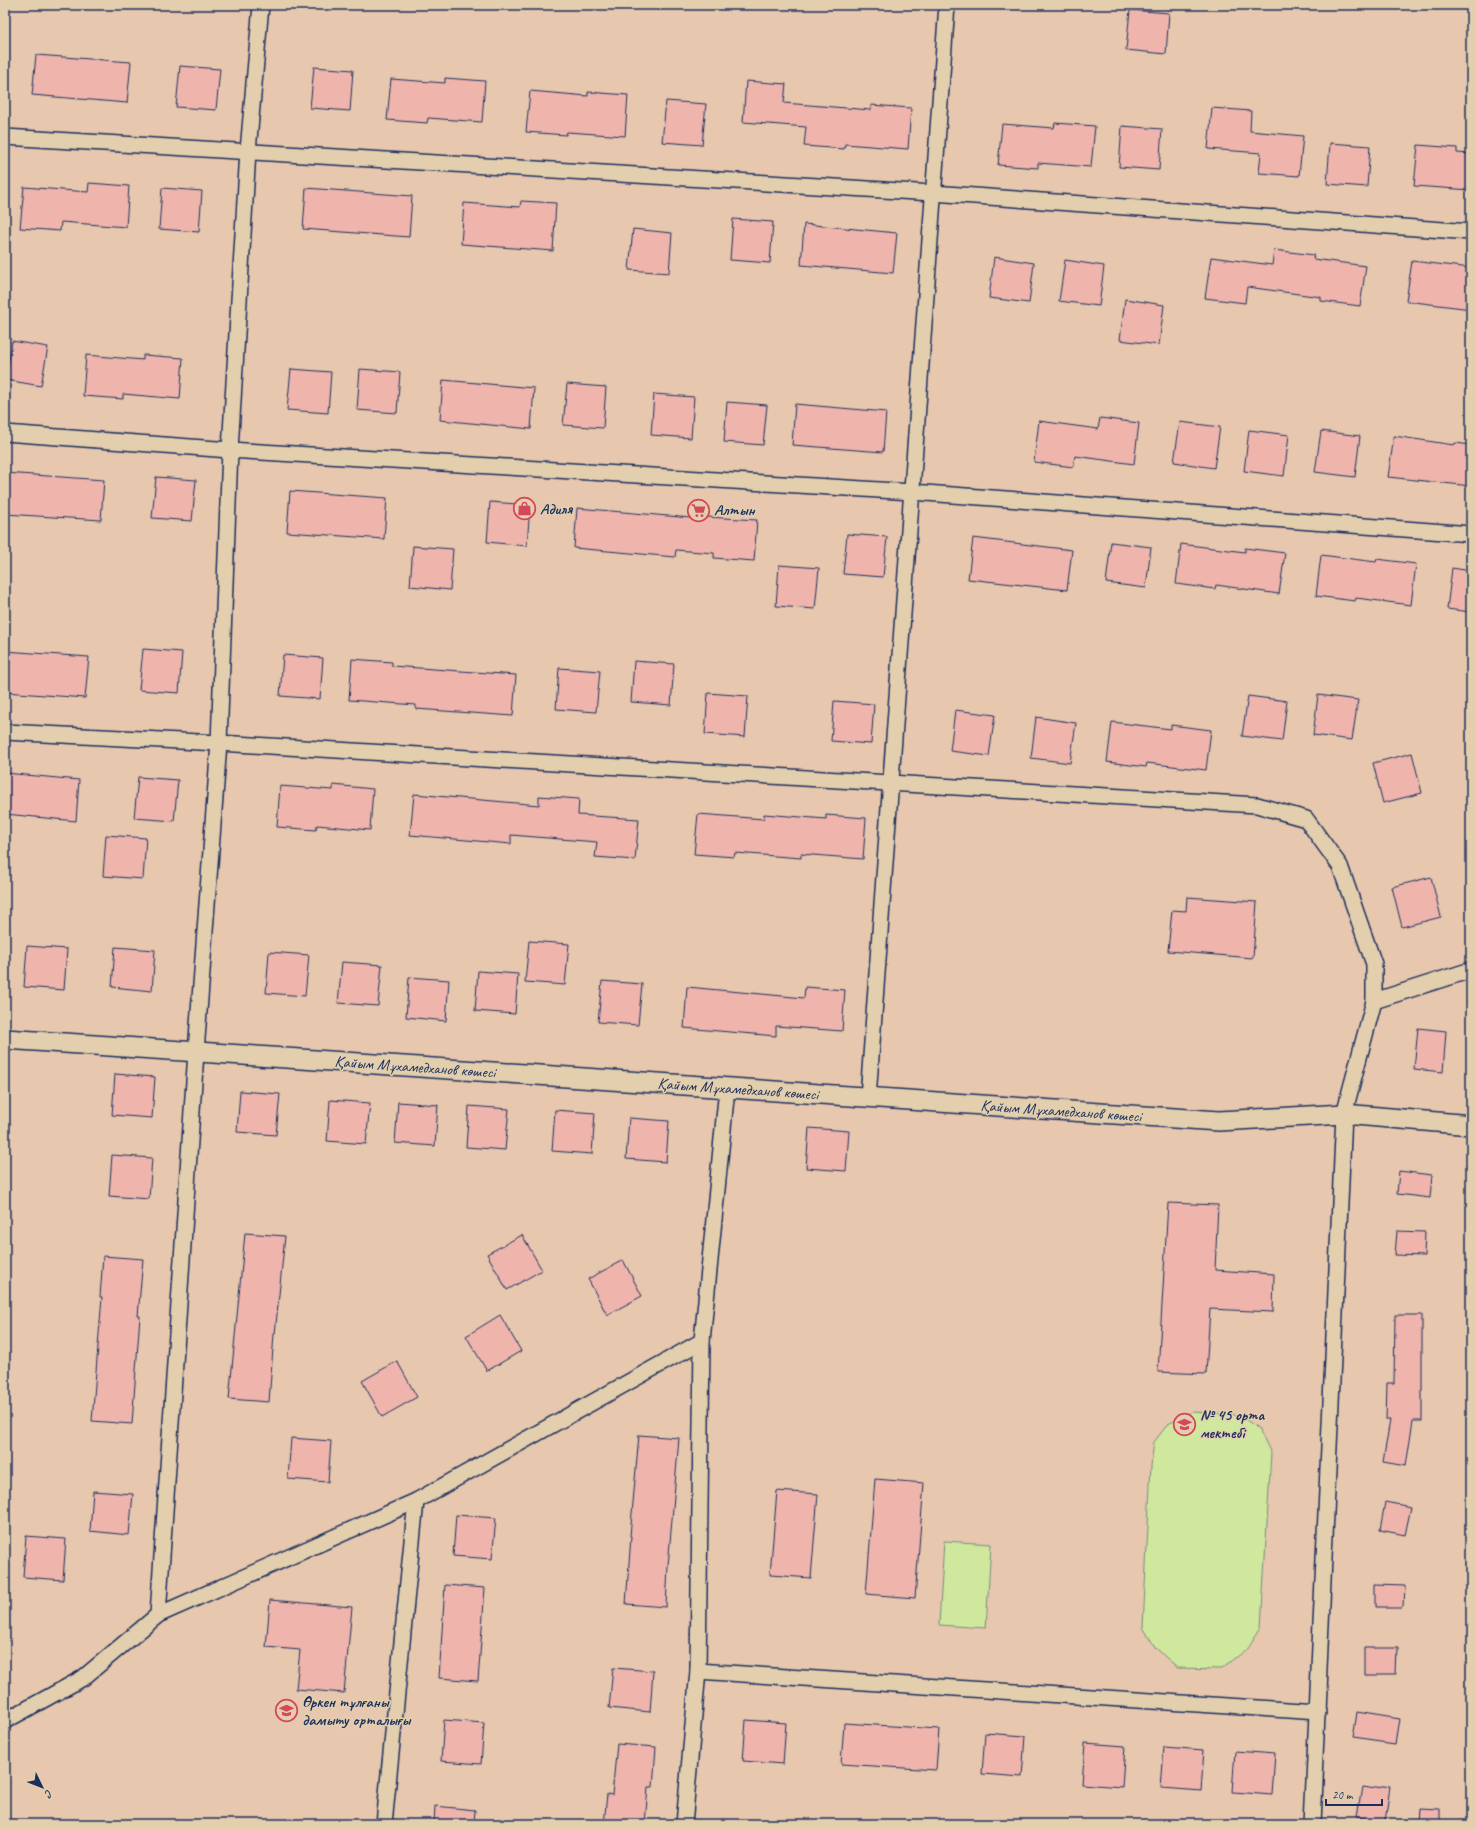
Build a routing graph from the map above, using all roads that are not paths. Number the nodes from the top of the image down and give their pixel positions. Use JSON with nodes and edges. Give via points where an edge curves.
{"nodes":[{"id":1,"x":261,"y":5,"type":"edge"},
{"id":2,"x":947,"y":5,"type":"edge"},
{"id":3,"x":5,"y":137,"type":"edge"},
{"id":4,"x":248,"y":151,"type":"junction"},
{"id":5,"x":933,"y":192,"type":"junction"},
{"id":6,"x":1471,"y":232,"type":"edge"},
{"id":7,"x":5,"y":433,"type":"edge"},
{"id":8,"x":230,"y":450,"type":"junction"},
{"id":9,"x":912,"y":492,"type":"junction"},
{"id":10,"x":1471,"y":534,"type":"edge"},
{"id":11,"x":5,"y":732,"type":"edge"},
{"id":12,"x":219,"y":743,"type":"junction"},
{"id":13,"x":891,"y":782,"type":"junction"},
{"id":14,"x":1471,"y":970,"type":"edge"},
{"id":15,"x":1374,"y":1001,"type":"junction"},
{"id":16,"x":5,"y":1039,"type":"edge"},
{"id":17,"x":196,"y":1052,"type":"junction"},
{"id":18,"x":727,"y":1088,"type":"junction"},
{"id":19,"x":868,"y":1098,"type":"junction"},
{"id":20,"x":1344,"y":1114,"type":"junction"},
{"id":21,"x":1471,"y":1125,"type":"edge"},
{"id":22,"x":702,"y":1341,"type":"junction"},
{"id":23,"x":416,"y":1501,"type":"junction"},
{"id":24,"x":158,"y":1614,"type":"junction"},
{"id":25,"x":698,"y":1670,"type":"junction"},
{"id":26,"x":1318,"y":1712,"type":"junction"},
{"id":27,"x":5,"y":1721,"type":"edge"},
{"id":28,"x":384,"y":1824,"type":"edge"},
{"id":29,"x":684,"y":1824,"type":"edge"},
{"id":30,"x":1312,"y":1824,"type":"edge"}],
"edges":[{"from":1,"to":4,"type":"street"},
{"from":2,"to":5,"type":"street"},
{"from":3,"to":4,"type":"street"},
{"from":4,"to":5,"type":"street"},
{"from":4,"to":8,"type":"street"},
{"from":5,"to":6,"type":"street"},
{"from":5,"to":9,"type":"street"},
{"from":7,"to":8,"type":"street"},
{"from":8,"to":9,"type":"street"},
{"from":8,"to":12,"type":"street"},
{"from":9,"to":10,"type":"street"},
{"from":9,"to":13,"type":"street"},
{"from":11,"to":12,"type":"street"},
{"from":12,"to":13,"type":"street"},
{"from":12,"to":17,"type":"street"},
{"from":13,"to":15,"type":"street","via":[[1257,805],[1306,819],[1340,866],[1374,964]]},
{"from":13,"to":19,"type":"street"},
{"from":14,"to":15,"type":"street"},
{"from":15,"to":20,"type":"street"},
{"from":16,"to":17,"type":"street","name":"Қайым Мұхамедханов көшесі"},
{"from":17,"to":18,"type":"street","name":"Қайым Мұхамедханов көшесі"},
{"from":17,"to":24,"type":"street"},
{"from":18,"to":19,"type":"street","name":"Қайым Мұхамедханов көшесі"},
{"from":18,"to":22,"type":"street"},
{"from":19,"to":20,"type":"street","name":"Қайым Мұхамедханов көшесі","via":[[1219,1121]]},
{"from":20,"to":21,"type":"street","name":"Қайым Мұхамедханов көшесі"},
{"from":20,"to":26,"type":"street"},
{"from":22,"to":23,"type":"street"},
{"from":22,"to":25,"type":"street"},
{"from":23,"to":24,"type":"street"},
{"from":23,"to":28,"type":"street"},
{"from":24,"to":27,"type":"street","via":[[83,1678]]},
{"from":25,"to":26,"type":"street"},
{"from":25,"to":29,"type":"street"},
{"from":26,"to":30,"type":"street"}]}
